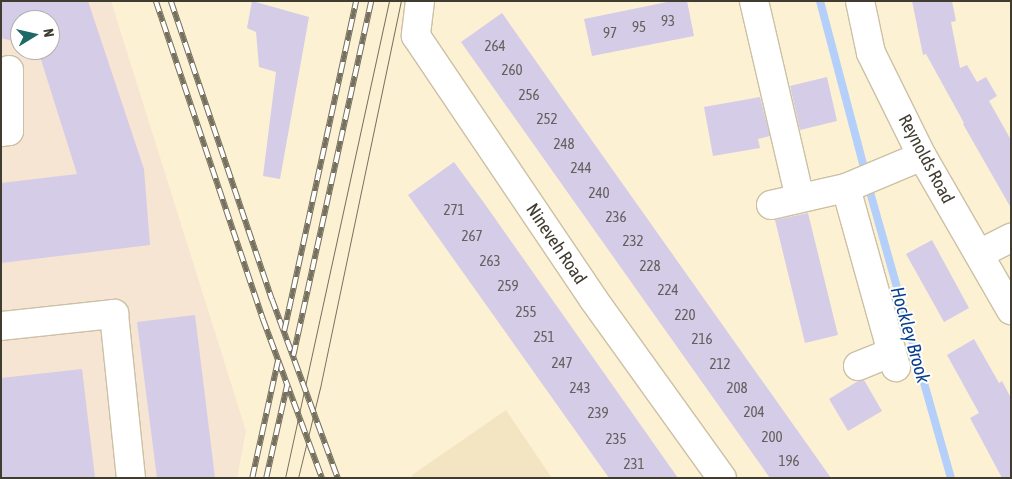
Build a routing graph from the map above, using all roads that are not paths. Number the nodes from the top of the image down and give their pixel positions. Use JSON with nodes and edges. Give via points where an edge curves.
{"nodes":[{"id":1,"x":420,"y":1,"type":"edge"},
{"id":2,"x":754,"y":1,"type":"edge"},
{"id":3,"x":860,"y":1,"type":"edge"},
{"id":4,"x":9,"y":70,"type":"dead end"},
{"id":5,"x":1,"y":132,"type":"edge"},
{"id":6,"x":922,"y":156,"type":"junction"},
{"id":7,"x":846,"y":188,"type":"junction"},
{"id":8,"x":800,"y":198,"type":"junction"},
{"id":9,"x":772,"y":205,"type":"dead end"},
{"id":10,"x":1011,"y":238,"type":"edge"},
{"id":11,"x":979,"y":254,"type":"junction"},
{"id":12,"x":1011,"y":310,"type":"edge"},
{"id":13,"x":1,"y":326,"type":"edge"},
{"id":14,"x":858,"y":366,"type":"dead end"},
{"id":15,"x":131,"y":478,"type":"edge"},
{"id":16,"x":722,"y":478,"type":"edge"}],
"edges":[{"from":1,"to":16,"type":"street","name":"Nineveh Road","via":[[416,36],[594,300]]},
{"from":2,"to":8,"type":"street"},
{"from":3,"to":6,"type":"street","name":"Reynolds Road","via":[[871,53]]},
{"from":4,"to":5,"type":"street","via":[[9,131]]},
{"from":6,"to":7,"type":"street"},
{"from":6,"to":11,"type":"street","name":"Reynolds Road"},
{"from":7,"to":8,"type":"street"},
{"from":7,"to":14,"type":"street","via":[[893,360]]},
{"from":8,"to":9,"type":"street"},
{"from":10,"to":11,"type":"street"},
{"from":11,"to":12,"type":"street","name":"Reynolds Road"},
{"from":13,"to":15,"type":"street","via":[[114,314]]}]}
